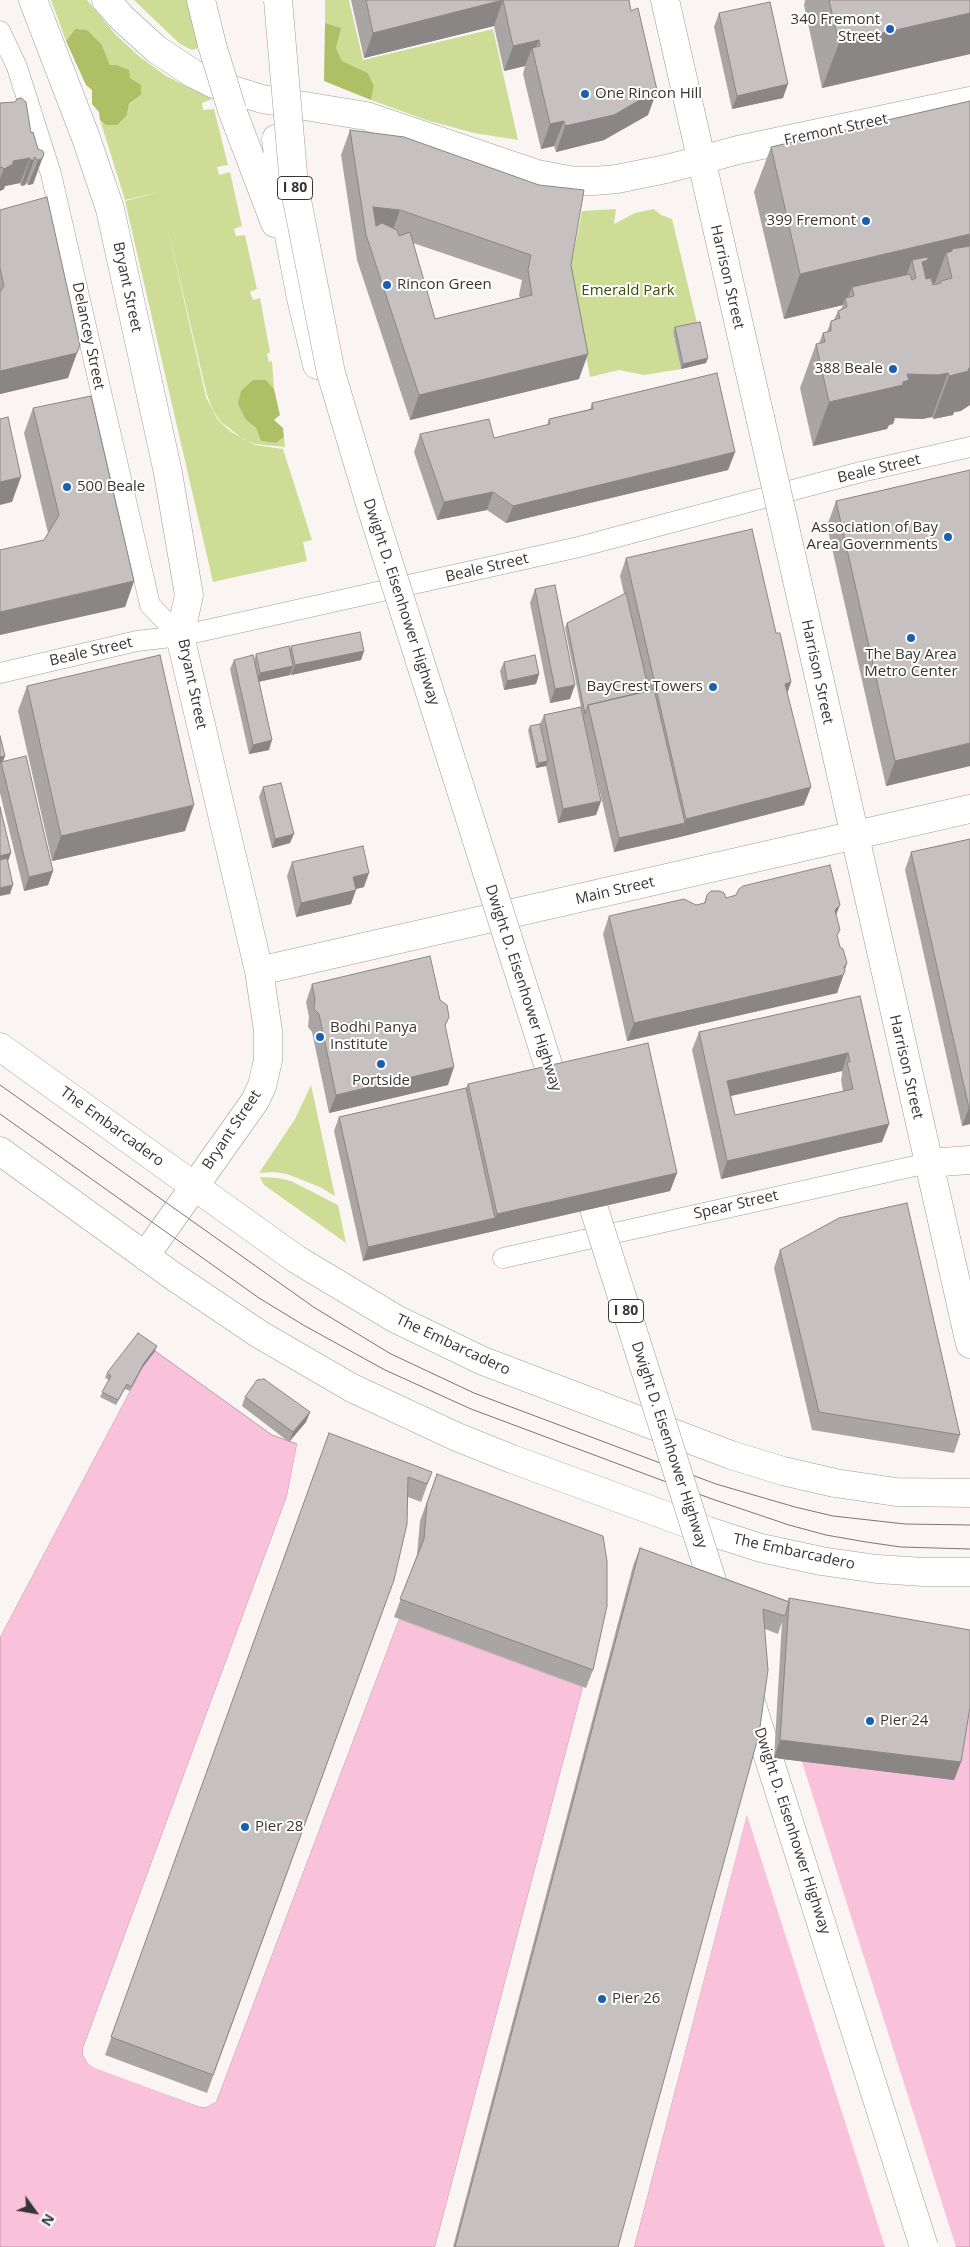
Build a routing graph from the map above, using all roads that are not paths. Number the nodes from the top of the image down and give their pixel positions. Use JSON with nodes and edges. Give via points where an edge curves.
{"nodes":[{"id":1,"x":33,"y":0,"type":"edge"},
{"id":2,"x":106,"y":0,"type":"edge"},
{"id":3,"x":201,"y":0,"type":"edge"},
{"id":4,"x":266,"y":0,"type":"edge"},
{"id":5,"x":275,"y":0,"type":"edge"},
{"id":6,"x":665,"y":0,"type":"edge"},
{"id":7,"x":0,"y":31,"type":"edge"},
{"id":8,"x":271,"y":55,"type":"junction"},
{"id":9,"x":970,"y":101,"type":"edge"},
{"id":10,"x":701,"y":160,"type":"junction"},
{"id":11,"x":301,"y":298,"type":"junction"},
{"id":12,"x":970,"y":447,"type":"edge"},
{"id":13,"x":180,"y":636,"type":"junction"},
{"id":14,"x":0,"y":673,"type":"edge"},
{"id":15,"x":970,"y":809,"type":"edge"},
{"id":16,"x":854,"y":835,"type":"junction"},
{"id":17,"x":259,"y":971,"type":"junction"},
{"id":18,"x":0,"y":1046,"type":"edge"},
{"id":19,"x":0,"y":1151,"type":"edge"},
{"id":20,"x":571,"y":1154,"type":"edge"},
{"id":21,"x":970,"y":1160,"type":"edge"},
{"id":22,"x":928,"y":1163,"type":"junction"},
{"id":23,"x":195,"y":1185,"type":"junction"},
{"id":24,"x":145,"y":1256,"type":"junction"},
{"id":25,"x":503,"y":1258,"type":"dead end"},
{"id":26,"x":970,"y":1344,"type":"edge"},
{"id":27,"x":970,"y":1494,"type":"edge"},
{"id":28,"x":970,"y":1572,"type":"edge"},
{"id":29,"x":722,"y":1630,"type":"edge"},
{"id":30,"x":912,"y":2247,"type":"edge"},
{"id":31,"x":924,"y":2247,"type":"edge"}],
"edges":[{"from":1,"to":13,"type":"main road","name":"Bryant Street","via":[[110,209],[168,473],[189,595]]},
{"from":2,"to":10,"type":"main road","name":"Fremont Street","via":[[156,49],[214,84],[262,99],[366,116],[537,174],[574,181],[601,180]]},
{"from":3,"to":11,"type":"main road","bridge":true,"via":[[232,110]]},
{"from":4,"to":8,"type":"main road","number":"I 80"},
{"from":5,"to":8,"type":"main road"},
{"from":5,"to":11,"type":"main road","name":"Dwight D. Eisenhower Highway","number":"I 80","bridge":true,"via":[[294,185],[331,373],[562,1126],[360,510],[320,378]]},
{"from":6,"to":10,"type":"main road","name":"Harrison Street"},
{"from":7,"to":13,"type":"street","name":"Delancey Street","via":[[17,67],[51,174],[150,605]]},
{"from":8,"to":11,"type":"main road","name":"Dwight D. Eisenhower Highway","number":"I 80","via":[[276,139],[286,220]]},
{"from":9,"to":10,"type":"main road","name":"Fremont Street"},
{"from":10,"to":16,"type":"main road","name":"Harrison Street","bridge":true},
{"from":12,"to":13,"type":"street","name":"Beale Street","via":[[861,472],[579,547]]},
{"from":13,"to":14,"type":"street","name":"Beale Street","via":[[137,641]]},
{"from":13,"to":17,"type":"main road","name":"Bryant Street"},
{"from":15,"to":16,"type":"main road","name":"Main Street"},
{"from":16,"to":17,"type":"main road","name":"Main Street"},
{"from":16,"to":22,"type":"main road","name":"Harrison Street"},
{"from":17,"to":23,"type":"main road","name":"Bryant Street","via":[[268,1031],[268,1060],[262,1086],[255,1101]]},
{"from":18,"to":23,"type":"main road","name":"The Embarcadero"},
{"from":19,"to":24,"type":"main road","name":"The Embarcadero"},
{"from":20,"to":29,"type":"main road","name":"Dwight D. Eisenhower Highway","number":"I 80","bridge":true},
{"from":21,"to":22,"type":"main road","name":"Spear Street"},
{"from":22,"to":25,"type":"street","name":"Spear Street"},
{"from":22,"to":26,"type":"main road","name":"Harrison Street"},
{"from":23,"to":24,"type":"main road","name":"Bryant Street"},
{"from":23,"to":27,"type":"main road","name":"The Embarcadero","via":[[296,1259],[348,1291],[454,1348],[535,1383],[783,1471],[835,1484],[896,1492]]},
{"from":24,"to":28,"type":"main road","name":"The Embarcadero","via":[[302,1361],[403,1414],[512,1459],[761,1548],[877,1569]]},
{"from":30,"to":31,"type":"main road","name":"Dwight D. Eisenhower Highway","bridge":true,"via":[[737,1677]]}]}
